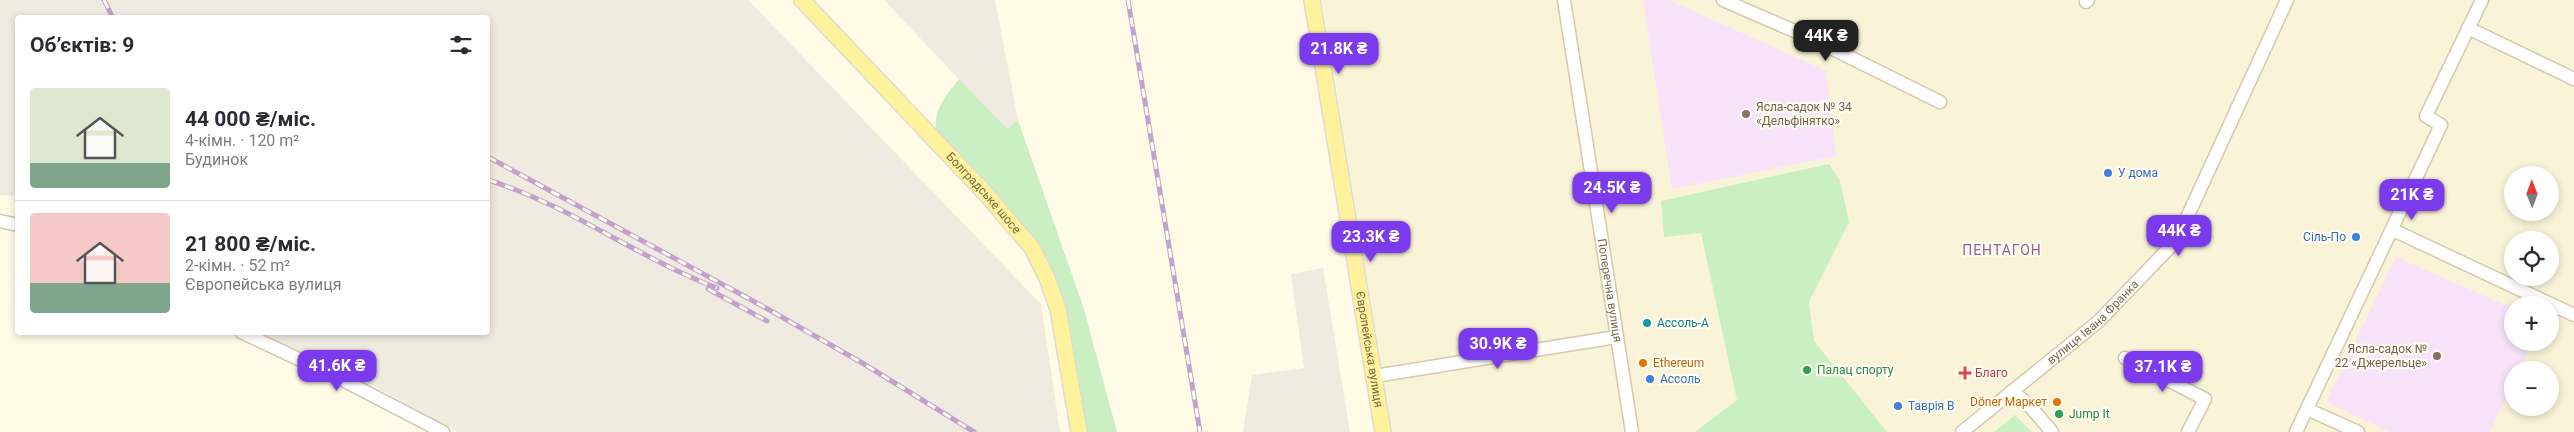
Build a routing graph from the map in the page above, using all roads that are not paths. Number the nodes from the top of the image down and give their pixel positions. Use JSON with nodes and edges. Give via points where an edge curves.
{"nodes":[{"id":1,"x":802,"y":0,"type":"edge"},
{"id":2,"x":1312,"y":0,"type":"edge"},
{"id":3,"x":1564,"y":0,"type":"edge"},
{"id":4,"x":1723,"y":0,"type":"edge"},
{"id":5,"x":2287,"y":0,"type":"edge"},
{"id":6,"x":2482,"y":0,"type":"edge"},
{"id":7,"x":2468,"y":28,"type":"junction"},
{"id":8,"x":2574,"y":79,"type":"edge"},
{"id":9,"x":1940,"y":102,"type":"dead end"},
{"id":10,"x":0,"y":221,"type":"edge"},
{"id":11,"x":15,"y":224,"type":"edge"},
{"id":12,"x":2393,"y":230,"type":"junction"},
{"id":13,"x":2574,"y":315,"type":"edge"},
{"id":14,"x":246,"y":335,"type":"edge"},
{"id":15,"x":1616,"y":337,"type":"junction"},
{"id":16,"x":2125,"y":358,"type":"dead end"},
{"id":17,"x":1375,"y":376,"type":"junction"},
{"id":18,"x":2012,"y":391,"type":"junction"},
{"id":19,"x":2307,"y":409,"type":"junction"},
{"id":20,"x":443,"y":432,"type":"edge"},
{"id":21,"x":1079,"y":432,"type":"edge"},
{"id":22,"x":1383,"y":432,"type":"edge"},
{"id":23,"x":1632,"y":432,"type":"edge"},
{"id":24,"x":1962,"y":432,"type":"edge"},
{"id":25,"x":2052,"y":432,"type":"edge"},
{"id":26,"x":2188,"y":432,"type":"edge"},
{"id":27,"x":2296,"y":432,"type":"edge"},
{"id":28,"x":2358,"y":432,"type":"edge"}],
"edges":[{"from":1,"to":21,"type":"main road","name":"Болградське шосе","via":[[986,194],[1032,248],[1058,309]]},
{"from":2,"to":17,"type":"main road","name":"Європейська вулиця"},
{"from":3,"to":15,"type":"street","name":"Поперечна вулиця"},
{"from":4,"to":9,"type":"street","via":[[1815,40]]},
{"from":5,"to":18,"type":"street","name":"вулиця Івана Франка","via":[[2174,241],[2099,321]]},
{"from":6,"to":7,"type":"street"},
{"from":7,"to":8,"type":"street"},
{"from":7,"to":12,"type":"street","via":[[2426,116],[2441,125]]},
{"from":10,"to":11,"type":"street"},
{"from":12,"to":13,"type":"street"},
{"from":12,"to":19,"type":"street"},
{"from":14,"to":20,"type":"street","via":[[350,383]]},
{"from":15,"to":17,"type":"street"},
{"from":15,"to":23,"type":"street","name":"Поперечна вулиця"},
{"from":16,"to":26,"type":"street","via":[[2204,399]]},
{"from":17,"to":22,"type":"main road","name":"Європейська вулиця"},
{"from":18,"to":24,"type":"street","name":"вулиця Івана Франка"},
{"from":18,"to":25,"type":"street"},
{"from":19,"to":27,"type":"street"},
{"from":19,"to":28,"type":"street"}]}
